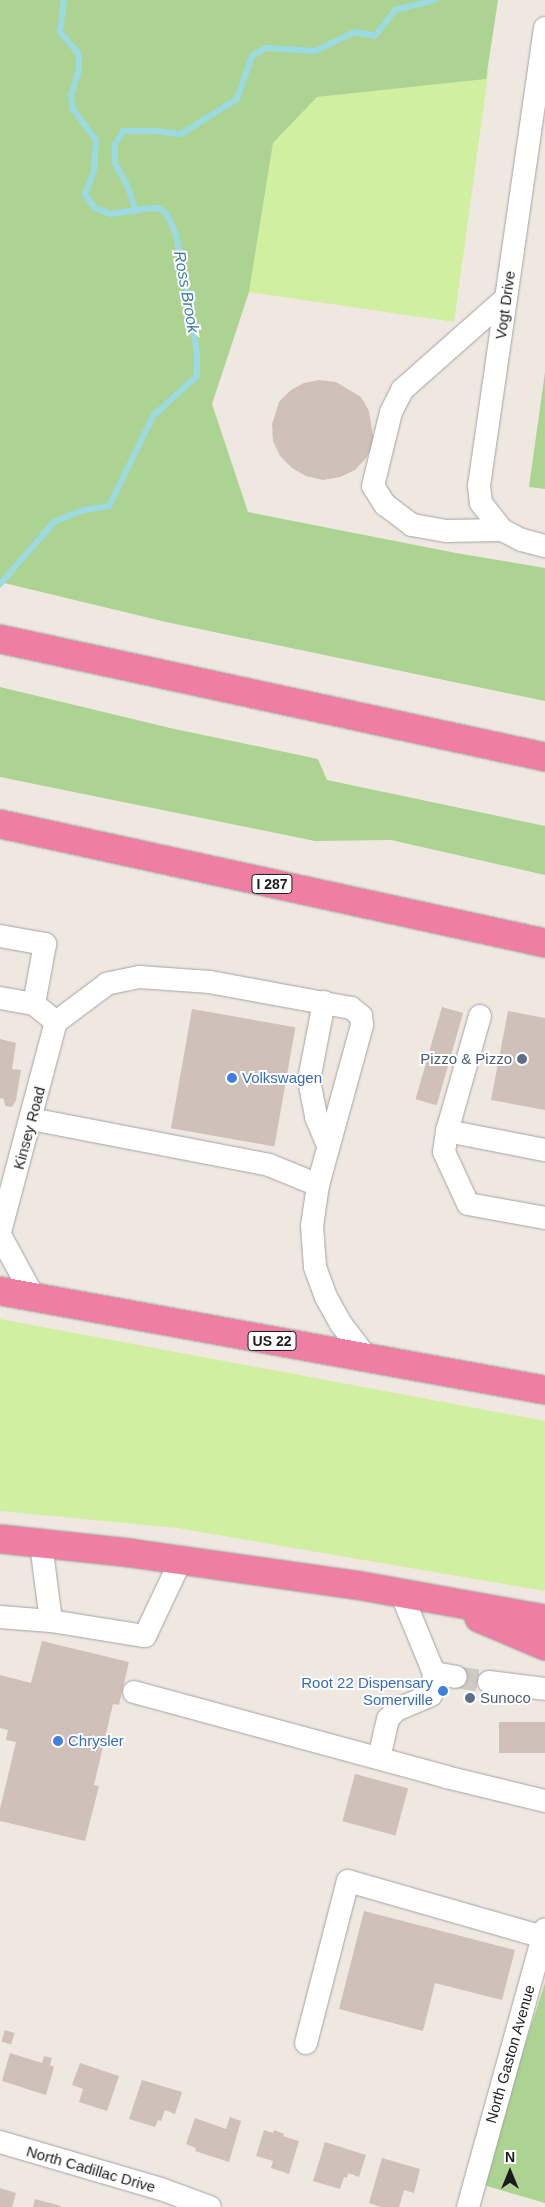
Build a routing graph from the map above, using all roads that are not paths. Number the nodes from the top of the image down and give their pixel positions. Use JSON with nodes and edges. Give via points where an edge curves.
{"nodes":[{"id":1,"x":545,"y":28,"type":"edge"},
{"id":2,"x":506,"y":298,"type":"junction"},
{"id":3,"x":502,"y":530,"type":"junction"},
{"id":4,"x":545,"y":546,"type":"edge"},
{"id":5,"x":0,"y":639,"type":"edge"},
{"id":6,"x":545,"y":756,"type":"edge"},
{"id":7,"x":0,"y":824,"type":"edge"},
{"id":8,"x":0,"y":936,"type":"edge"},
{"id":9,"x":545,"y":943,"type":"edge"},
{"id":10,"x":0,"y":998,"type":"edge"},
{"id":11,"x":324,"y":1002,"type":"junction"},
{"id":12,"x":34,"y":1004,"type":"junction"},
{"id":13,"x":480,"y":1016,"type":"dead end"},
{"id":14,"x":56,"y":1022,"type":"junction"},
{"id":15,"x":31,"y":1119,"type":"junction"},
{"id":16,"x":447,"y":1131,"type":"junction"},
{"id":17,"x":328,"y":1145,"type":"junction"},
{"id":18,"x":545,"y":1150,"type":"edge"},
{"id":19,"x":318,"y":1185,"type":"junction"},
{"id":20,"x":545,"y":1218,"type":"edge"},
{"id":21,"x":0,"y":1234,"type":"edge"},
{"id":22,"x":0,"y":1291,"type":"edge"},
{"id":23,"x":34,"y":1298,"type":"junction"},
{"id":24,"x":367,"y":1358,"type":"junction"},
{"id":25,"x":545,"y":1390,"type":"edge"},
{"id":26,"x":0,"y":1540,"type":"edge"},
{"id":27,"x":41,"y":1544,"type":"junction"},
{"id":28,"x":181,"y":1560,"type":"junction"},
{"id":29,"x":401,"y":1593,"type":"junction"},
{"id":30,"x":434,"y":1599,"type":"junction"},
{"id":31,"x":0,"y":1617,"type":"edge"},
{"id":32,"x":545,"y":1619,"type":"edge"},
{"id":33,"x":51,"y":1621,"type":"junction"},
{"id":34,"x":545,"y":1646,"type":"edge"},
{"id":35,"x":489,"y":1682,"type":"tunnel mouth"},
{"id":36,"x":543,"y":1685,"type":"edge"},
{"id":37,"x":134,"y":1692,"type":"dead end"},
{"id":38,"x":380,"y":1758,"type":"junction"},
{"id":39,"x":545,"y":1800,"type":"edge"},
{"id":40,"x":544,"y":1933,"type":"edge"},
{"id":41,"x":306,"y":2043,"type":"dead end"},
{"id":42,"x":0,"y":2142,"type":"edge"},
{"id":43,"x":206,"y":2206,"type":"edge"},
{"id":44,"x":468,"y":2207,"type":"edge"}],
"edges":[{"from":1,"to":2,"type":"street","name":"Vogt Drive"},
{"from":2,"to":3,"type":"street","name":"Vogt Drive","via":[[479,485],[481,503]]},
{"from":2,"to":3,"type":"street","via":[[402,390],[392,412],[374,486],[385,505],[412,525],[446,531]]},
{"from":3,"to":4,"type":"street","name":"Vogt Drive"},
{"from":5,"to":6,"type":"highway"},
{"from":7,"to":9,"type":"highway","number":"I 287"},
{"from":8,"to":12,"type":"street","via":[[45,944]]},
{"from":10,"to":12,"type":"street"},
{"from":11,"to":14,"type":"street","via":[[210,982],[139,977],[107,984]]},
{"from":11,"to":17,"type":"street","via":[[309,1080],[316,1118]]},
{"from":11,"to":17,"type":"street","via":[[355,1010],[362,1020]]},
{"from":12,"to":14,"type":"street"},
{"from":13,"to":16,"type":"street"},
{"from":14,"to":15,"type":"street","name":"Kinsey Road"},
{"from":15,"to":19,"type":"street","via":[[269,1165]]},
{"from":15,"to":21,"type":"street","name":"Kinsey Road"},
{"from":16,"to":18,"type":"street"},
{"from":16,"to":20,"type":"street","via":[[444,1152],[468,1204]]},
{"from":17,"to":19,"type":"street"},
{"from":19,"to":24,"type":"street","via":[[312,1226],[315,1267],[341,1324]]},
{"from":21,"to":23,"type":"street"},
{"from":22,"to":23,"type":"highway","number":"US 22"},
{"from":23,"to":24,"type":"highway","number":"US 22"},
{"from":24,"to":25,"type":"highway","number":"US 22"},
{"from":26,"to":27,"type":"highway"},
{"from":27,"to":28,"type":"highway"},
{"from":27,"to":33,"type":"street"},
{"from":28,"to":29,"type":"highway"},
{"from":28,"to":33,"type":"street","via":[[145,1636]]},
{"from":29,"to":30,"type":"highway"},
{"from":29,"to":38,"type":"street","via":[[445,1675],[431,1695],[396,1710],[388,1719]]},
{"from":30,"to":32,"type":"highway"},
{"from":30,"to":34,"type":"highway"},
{"from":31,"to":33,"type":"street"},
{"from":35,"to":36,"type":"street"},
{"from":37,"to":38,"type":"street"},
{"from":38,"to":39,"type":"street"},
{"from":40,"to":41,"type":"street","via":[[348,1881]]},
{"from":40,"to":44,"type":"street","name":"North Gaston Avenue"},
{"from":42,"to":43,"type":"street","name":"North Cadillac Drive","via":[[161,2189]]}]}
